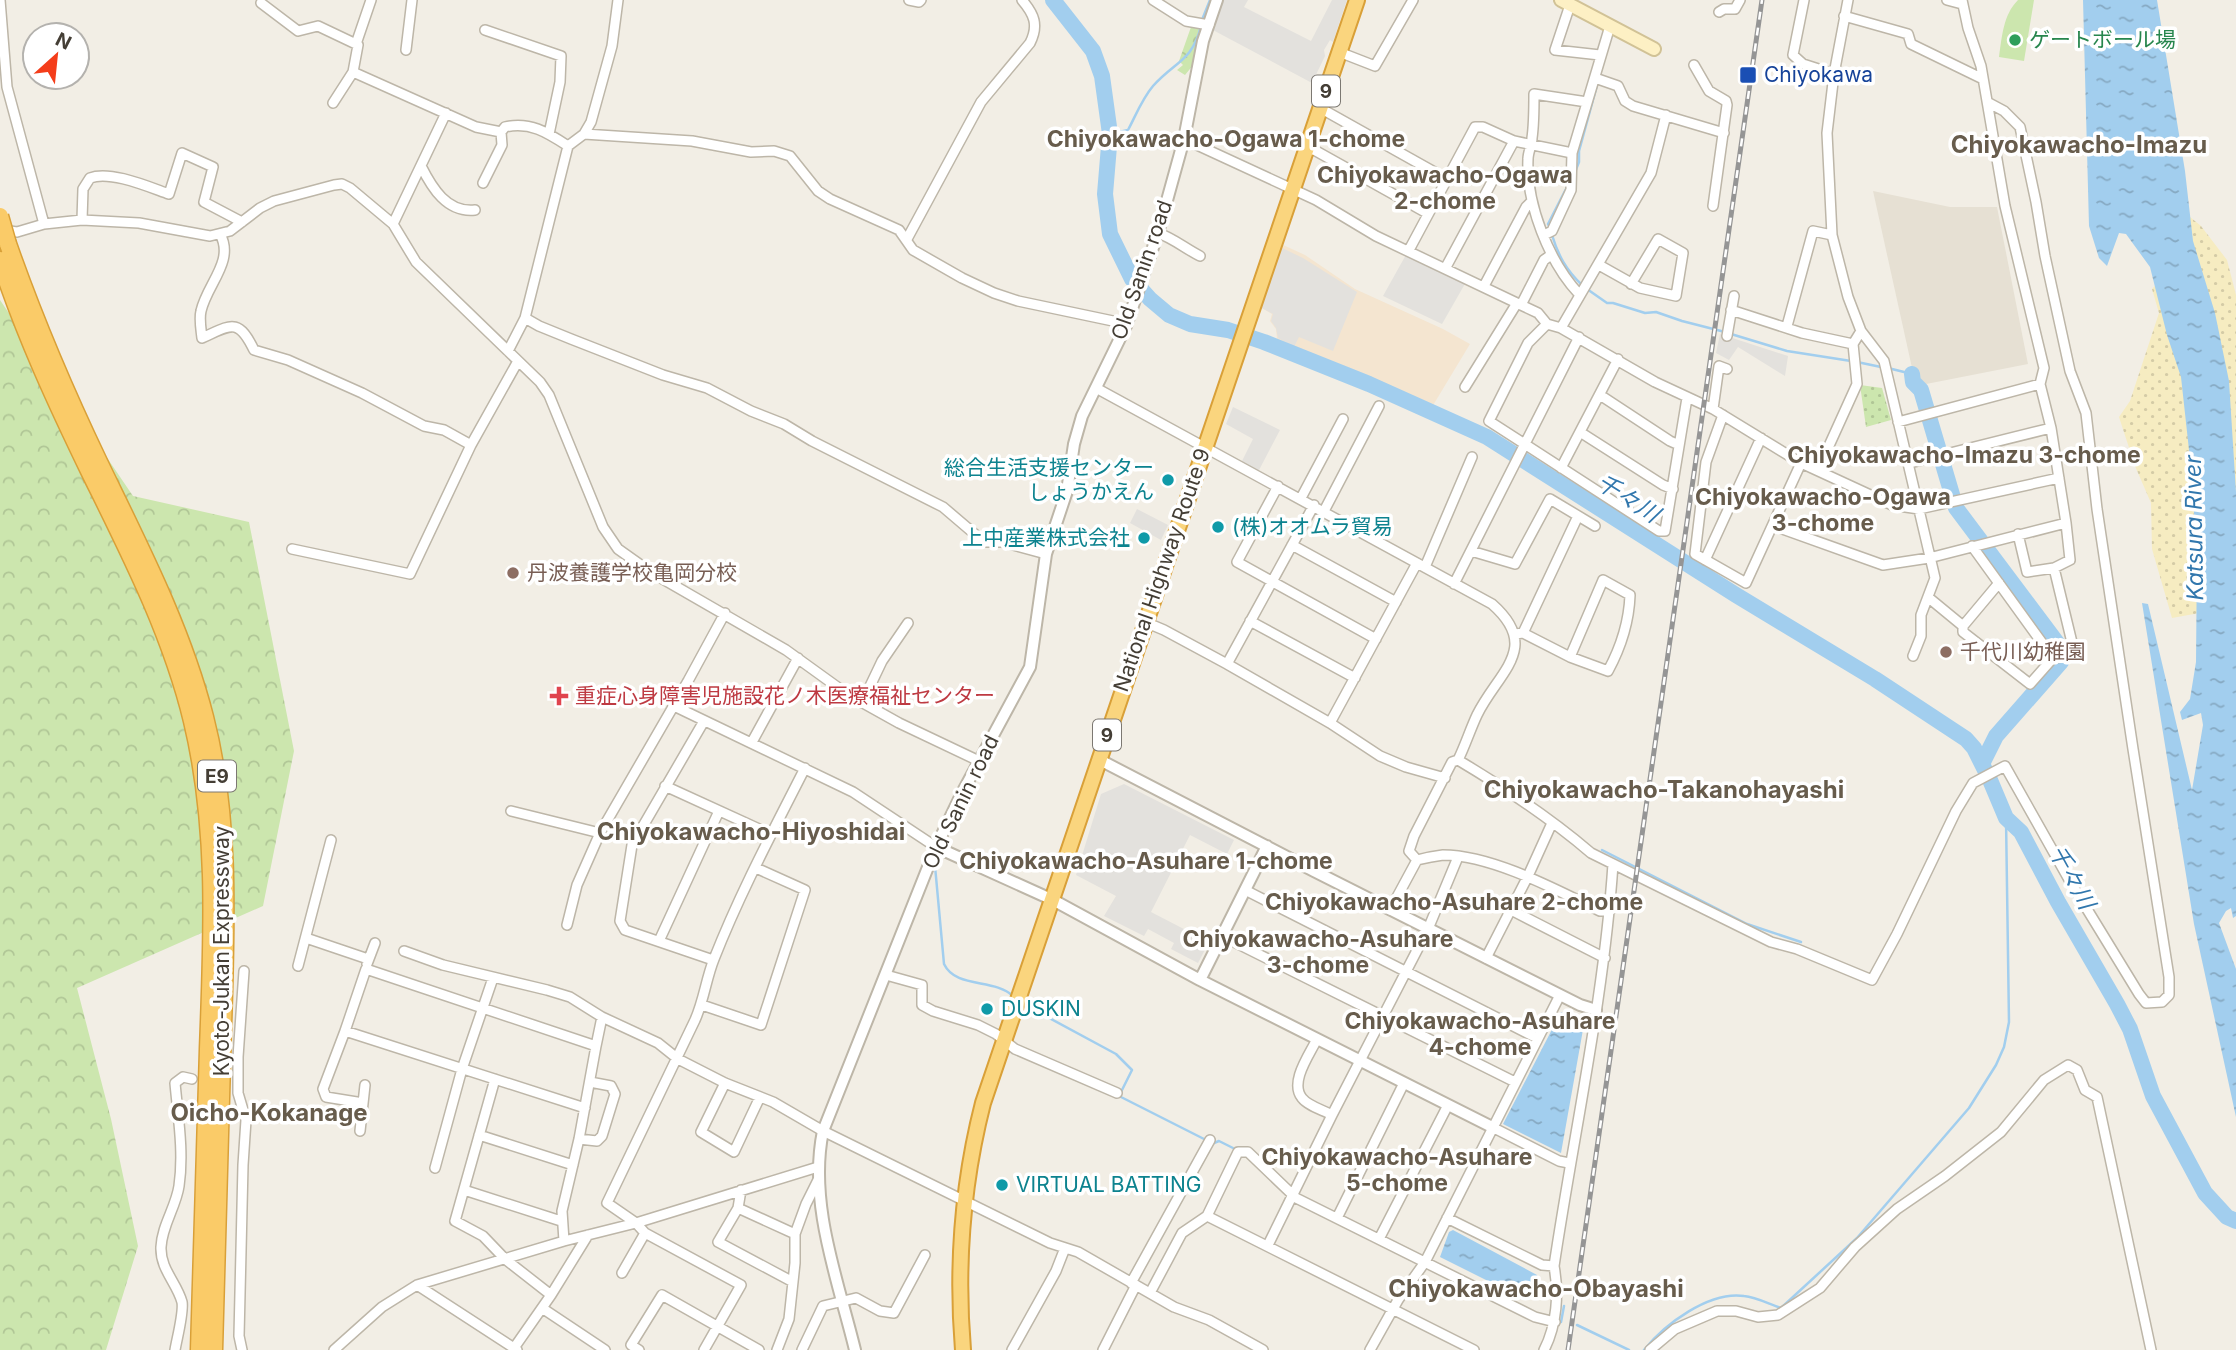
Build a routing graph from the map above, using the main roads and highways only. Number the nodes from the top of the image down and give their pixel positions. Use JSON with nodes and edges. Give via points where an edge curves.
{"nodes":[{"id":1,"x":1357,"y":0,"type":"edge"},
{"id":2,"x":1568,"y":2,"type":"edge"},
{"id":3,"x":1654,"y":49,"type":"dead end"},
{"id":4,"x":0,"y":216,"type":"edge"},
{"id":5,"x":4,"y":237,"type":"edge"},
{"id":6,"x":0,"y":260,"type":"edge"},
{"id":7,"x":199,"y":1350,"type":"edge"},
{"id":8,"x":214,"y":1350,"type":"edge"},
{"id":9,"x":963,"y":1350,"type":"edge"}],
"edges":[{"from":1,"to":9,"type":"highway","name":"National Highway Route 9","number":"9","via":[[981,1112],[964,1201],[959,1283]]},
{"from":2,"to":3,"type":"main road"},
{"from":4,"to":5,"type":"highway","name":"Kyoto-Jukan Expressway","number":"E9","bridge":true},
{"from":5,"to":8,"type":"highway","name":"Kyoto-Jukan Expressway","number":"E9","via":[[58,373],[178,633],[206,718],[215,763],[226,918]]},
{"from":6,"to":7,"type":"highway","name":"Kyoto-Jukan Expressway","number":"E9","via":[[47,379],[166,638],[201,766],[209,828],[212,918]]}]}
